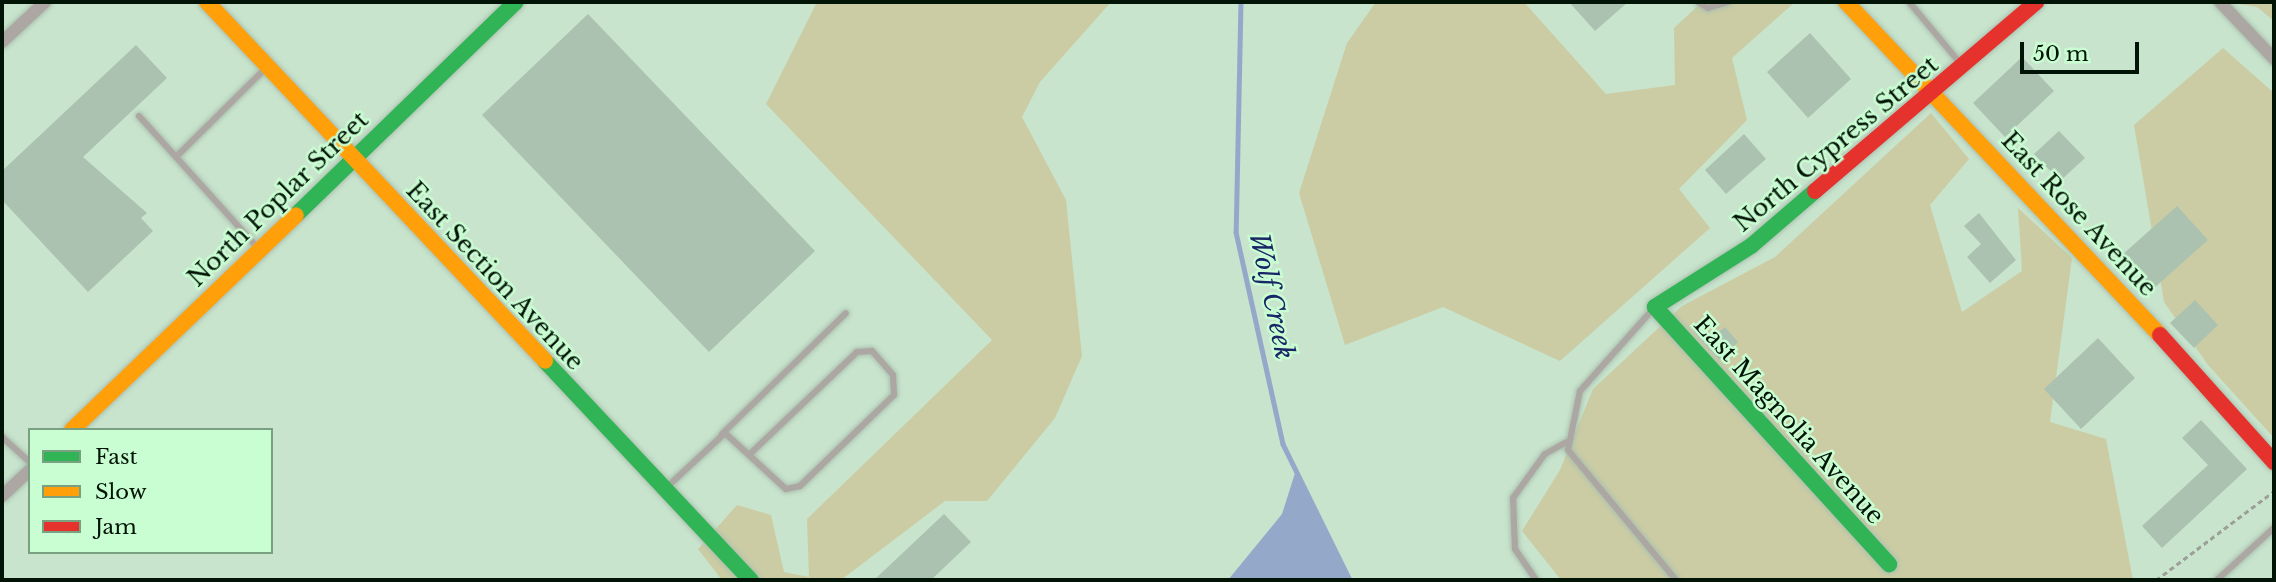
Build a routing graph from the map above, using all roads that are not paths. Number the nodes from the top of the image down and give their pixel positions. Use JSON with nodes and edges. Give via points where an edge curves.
{"nodes":[{"id":1,"x":45,"y":2,"type":"edge"},
{"id":2,"x":207,"y":2,"type":"edge"},
{"id":3,"x":516,"y":2,"type":"edge"},
{"id":4,"x":1698,"y":2,"type":"edge"},
{"id":5,"x":1728,"y":2,"type":"edge"},
{"id":6,"x":1846,"y":2,"type":"edge"},
{"id":7,"x":1909,"y":2,"type":"edge"},
{"id":8,"x":2036,"y":2,"type":"edge"},
{"id":9,"x":2220,"y":2,"type":"edge"},
{"id":10,"x":2,"y":42,"type":"edge"},
{"id":11,"x":2274,"y":60,"type":"edge"},
{"id":12,"x":268,"y":66,"type":"junction"},
{"id":13,"x":1964,"y":67,"type":"junction"},
{"id":14,"x":1934,"y":94,"type":"junction"},
{"id":15,"x":139,"y":116,"type":"dead end"},
{"id":16,"x":176,"y":157,"type":"junction"},
{"id":17,"x":353,"y":158,"type":"junction"},
{"id":18,"x":259,"y":249,"type":"junction"},
{"id":19,"x":1655,"y":307,"type":"junction"},
{"id":20,"x":846,"y":313,"type":"dead end"},
{"id":21,"x":74,"y":428,"type":"edge"},
{"id":22,"x":721,"y":435,"type":"junction"},
{"id":23,"x":2,"y":438,"type":"edge"},
{"id":24,"x":1567,"y":442,"type":"junction"},
{"id":25,"x":750,"y":454,"type":"junction"},
{"id":26,"x":28,"y":460,"type":"edge"},
{"id":27,"x":2274,"y":462,"type":"edge"},
{"id":28,"x":28,"y":472,"type":"edge"},
{"id":29,"x":665,"y":489,"type":"junction"},
{"id":30,"x":2,"y":496,"type":"edge"},
{"id":31,"x":2274,"y":528,"type":"edge"},
{"id":32,"x":1889,"y":564,"type":"dead end"},
{"id":33,"x":751,"y":580,"type":"edge"},
{"id":34,"x":1536,"y":580,"type":"edge"},
{"id":35,"x":1676,"y":580,"type":"edge"},
{"id":36,"x":2217,"y":580,"type":"edge"}],
"edges":[{"from":1,"to":10,"type":"street"},
{"from":2,"to":12,"type":"street","name":"East Section Avenue"},
{"from":3,"to":17,"type":"street","name":"North Poplar Street"},
{"from":4,"to":5,"type":"lane","via":[[1708,8]]},
{"from":6,"to":14,"type":"street","name":"East Rose Avenue"},
{"from":7,"to":13,"type":"lane"},
{"from":8,"to":13,"type":"street","name":"North Cypress Street"},
{"from":9,"to":11,"type":"street"},
{"from":12,"to":16,"type":"lane"},
{"from":12,"to":17,"type":"street","name":"East Section Avenue"},
{"from":13,"to":14,"type":"street","name":"North Cypress Street"},
{"from":14,"to":19,"type":"street","name":"North Cypress Street","via":[[1751,246]]},
{"from":14,"to":27,"type":"street","name":"East Rose Avenue"},
{"from":15,"to":16,"type":"lane"},
{"from":16,"to":18,"type":"lane"},
{"from":17,"to":18,"type":"street","name":"North Poplar Street"},
{"from":17,"to":29,"type":"street","name":"East Section Avenue"},
{"from":18,"to":21,"type":"street","name":"North Poplar Street"},
{"from":19,"to":24,"type":"lane","via":[[1580,391]]},
{"from":19,"to":32,"type":"street","name":"East Magnolia Avenue"},
{"from":20,"to":22,"type":"lane"},
{"from":22,"to":25,"type":"lane","via":[[729,434]]},
{"from":22,"to":29,"type":"lane"},
{"from":23,"to":26,"type":"lane"},
{"from":24,"to":34,"type":"lane","via":[[1545,454],[1513,498],[1515,549]]},
{"from":24,"to":35,"type":"lane","via":[[1575,464]]},
{"from":25,"to":25,"type":"lane","via":[[786,489],[800,486],[894,395],[893,375],[872,351],[856,352]]},
{"from":28,"to":30,"type":"street"},
{"from":29,"to":33,"type":"street","name":"East Section Avenue"},
{"from":31,"to":36,"type":"lane"}]}
